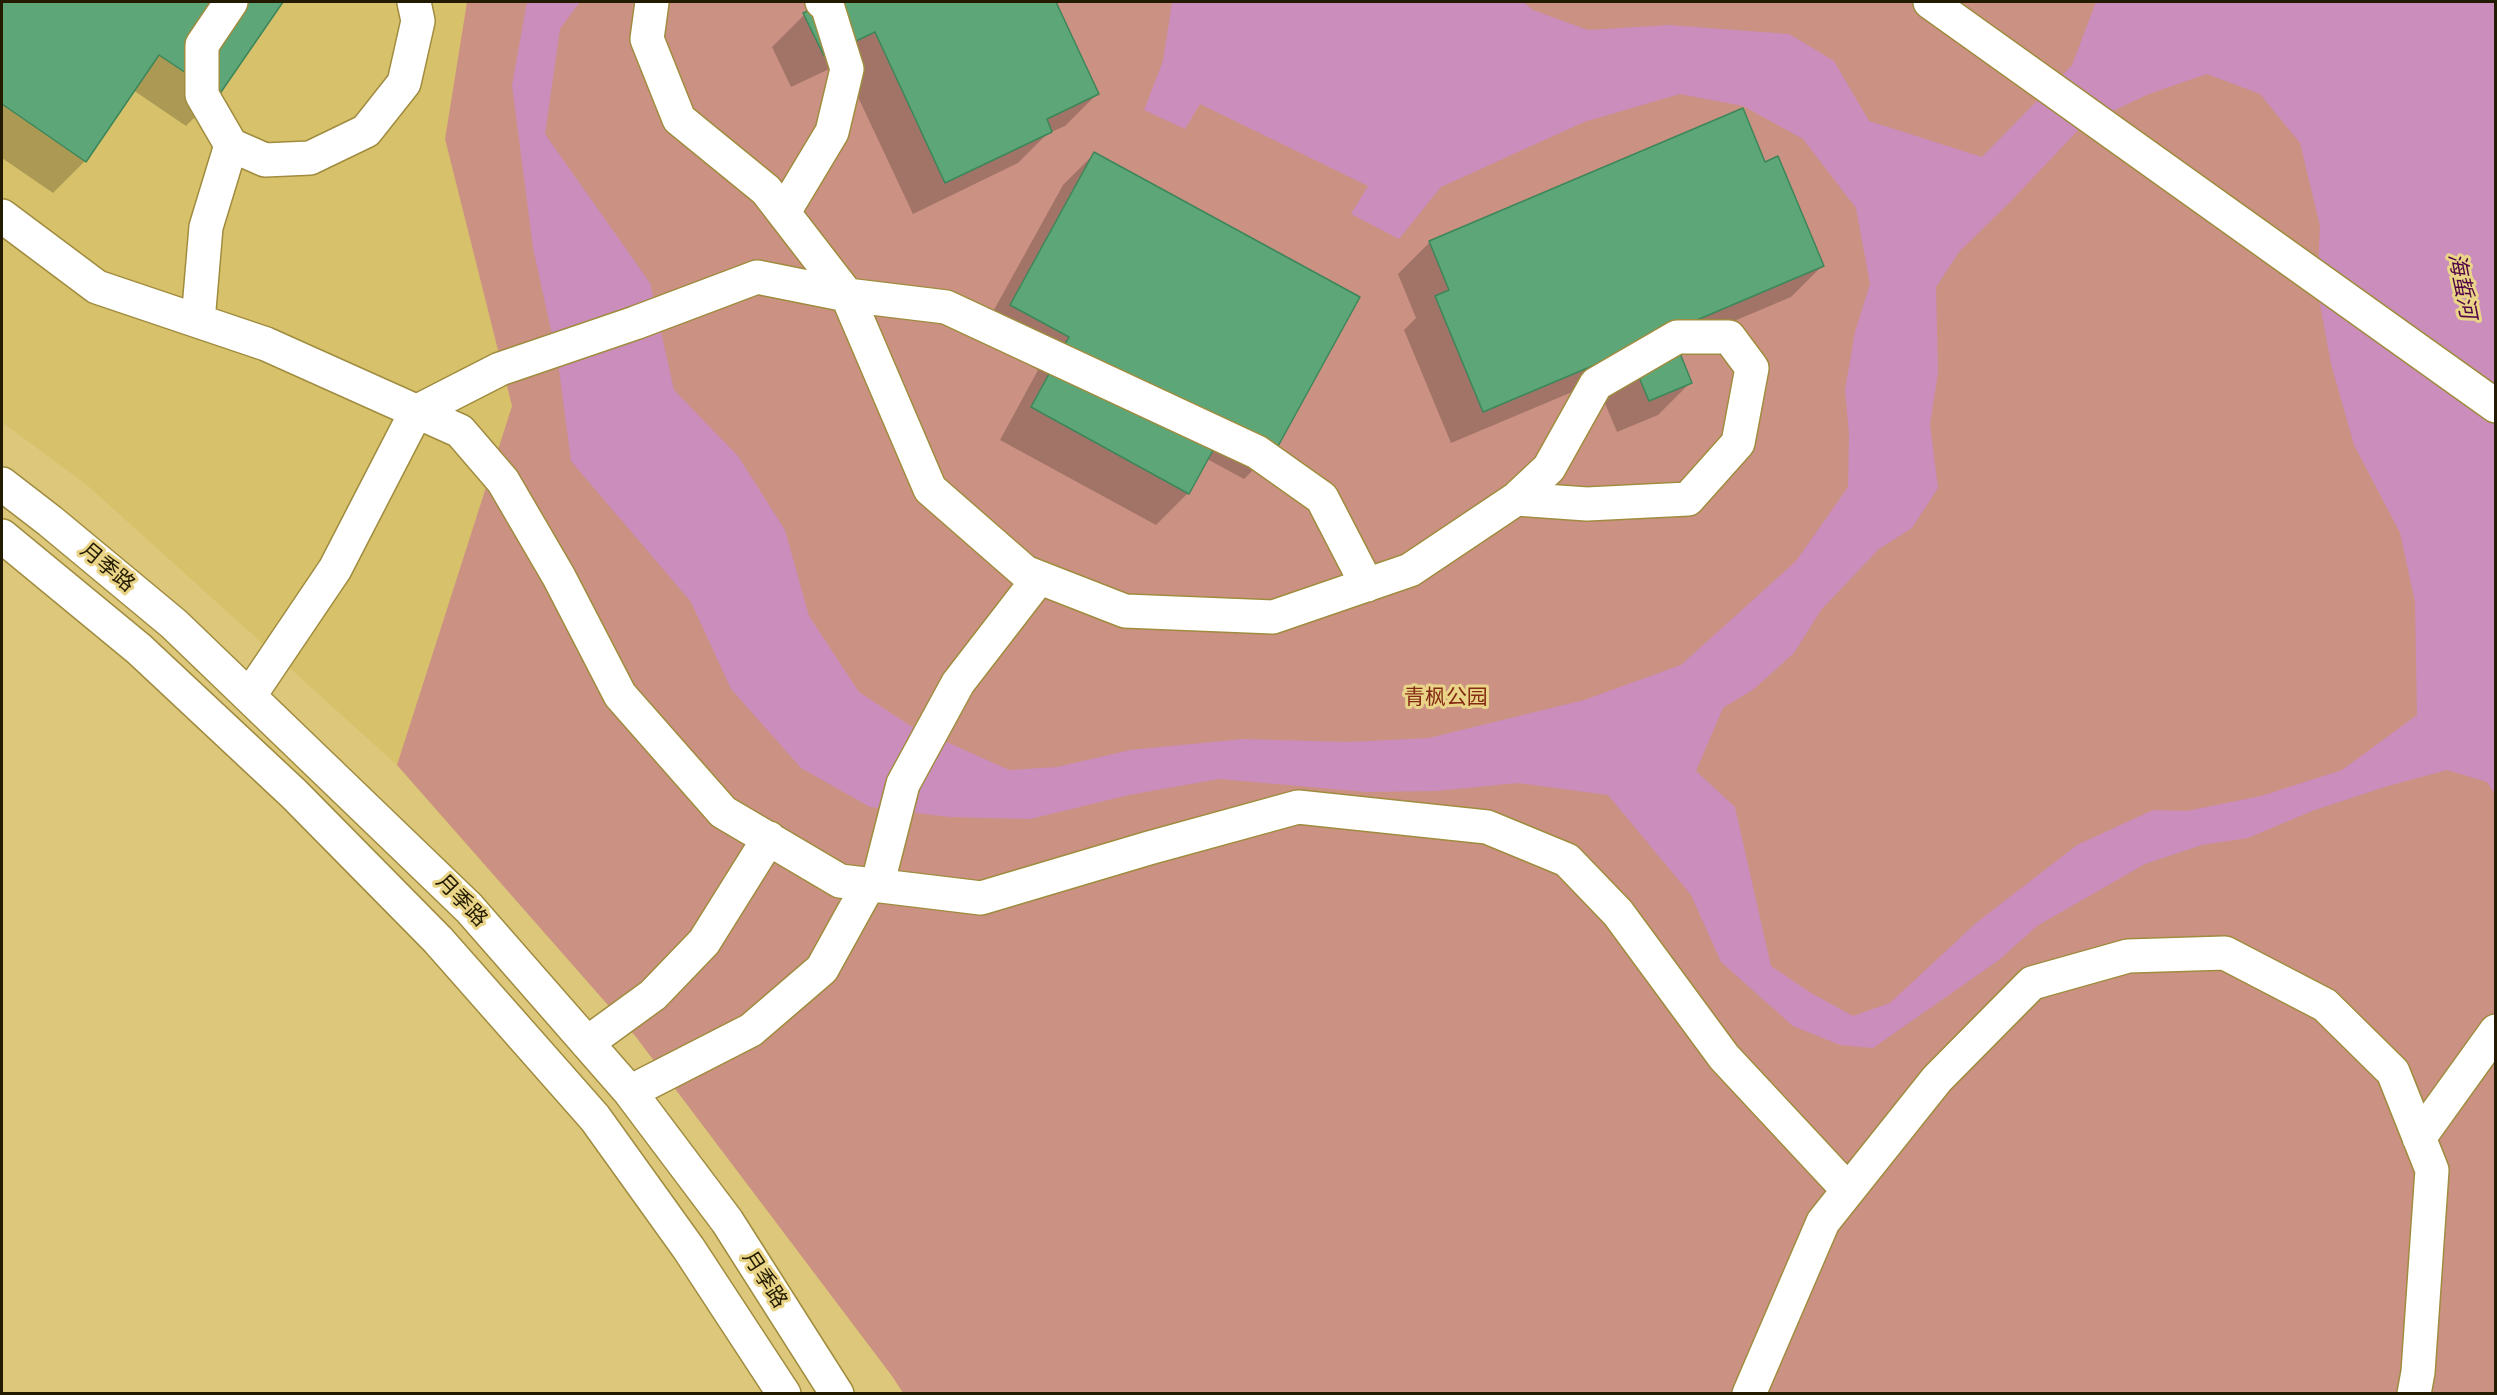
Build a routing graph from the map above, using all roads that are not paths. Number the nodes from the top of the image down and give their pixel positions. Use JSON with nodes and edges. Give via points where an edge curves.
{"nodes":[{"id":1,"x":231,"y":2,"type":"edge"},
{"id":2,"x":414,"y":2,"type":"edge"},
{"id":3,"x":652,"y":2,"type":"edge"},
{"id":4,"x":822,"y":2,"type":"edge"},
{"id":5,"x":1930,"y":2,"type":"edge"},
{"id":6,"x":231,"y":145,"type":"junction"},
{"id":7,"x":784,"y":212,"type":"junction"},
{"id":8,"x":2,"y":216,"type":"edge"},
{"id":9,"x":847,"y":295,"type":"junction"},
{"id":10,"x":198,"y":321,"type":"junction"},
{"id":11,"x":2496,"y":406,"type":"edge"},
{"id":12,"x":416,"y":412,"type":"junction"},
{"id":13,"x":2,"y":484,"type":"edge"},
{"id":14,"x":1516,"y":499,"type":"junction"},
{"id":15,"x":2,"y":536,"type":"edge"},
{"id":16,"x":1039,"y":578,"type":"junction"},
{"id":17,"x":1367,"y":585,"type":"junction"},
{"id":18,"x":250,"y":695,"type":"junction"},
{"id":19,"x":769,"y":838,"type":"junction"},
{"id":20,"x":873,"y":885,"type":"junction"},
{"id":21,"x":2496,"y":1031,"type":"edge"},
{"id":22,"x":587,"y":1043,"type":"junction"},
{"id":23,"x":630,"y":1092,"type":"junction"},
{"id":24,"x":2419,"y":1138,"type":"junction"},
{"id":25,"x":1848,"y":1190,"type":"junction"},
{"id":26,"x":784,"y":1394,"type":"edge"},
{"id":27,"x":837,"y":1394,"type":"edge"},
{"id":28,"x":1749,"y":1394,"type":"edge"},
{"id":29,"x":2414,"y":1394,"type":"edge"}],
"edges":[{"from":1,"to":6,"type":"street","via":[[202,45],[202,95]]},
{"from":2,"to":6,"type":"street","via":[[418,21],[404,83],[366,131],[310,158],[265,160]]},
{"from":3,"to":7,"type":"street","via":[[647,39],[680,119],[766,190]]},
{"from":4,"to":7,"type":"street","via":[[827,5],[847,69],[832,132]]},
{"from":5,"to":11,"type":"street"},
{"from":6,"to":10,"type":"street","via":[[206,227]]},
{"from":7,"to":9,"type":"street"},
{"from":8,"to":10,"type":"street","via":[[97,287]]},
{"from":9,"to":12,"type":"street","via":[[757,277],[500,369]]},
{"from":9,"to":16,"type":"street","via":[[930,489],[1025,572]]},
{"from":9,"to":17,"type":"street","via":[[946,307],[1257,452],[1322,498]]},
{"from":10,"to":12,"type":"street","via":[[266,344]]},
{"from":12,"to":18,"type":"street","via":[[335,569]]},
{"from":12,"to":19,"type":"street","via":[[460,431],[504,481],[620,695],[723,812]]},
{"from":13,"to":18,"type":"street","name":"月季路","via":[[174,624]]},
{"from":14,"to":14,"type":"street","via":[[1587,504],[1689,499],[1738,443],[1752,368],[1729,337],[1677,337],[1596,384],[1549,468]]},
{"from":14,"to":17,"type":"street","via":[[1410,570]]},
{"from":15,"to":26,"type":"street","name":"月季路","via":[[139,649],[294,795],[438,940],[595,1118],[689,1249]]},
{"from":16,"to":17,"type":"street","via":[[1125,611],[1273,616]]},
{"from":16,"to":20,"type":"street","via":[[958,683],[903,784]]},
{"from":18,"to":22,"type":"street","name":"月季路","via":[[469,908]]},
{"from":19,"to":20,"type":"street","via":[[840,881]]},
{"from":19,"to":22,"type":"street","via":[[704,942],[653,995]]},
{"from":20,"to":23,"type":"street","via":[[822,969],[751,1030]]},
{"from":20,"to":25,"type":"street","via":[[981,898],[1298,807],[1487,827],[1567,860],[1618,913],[1724,1057]]},
{"from":21,"to":24,"type":"street"},
{"from":22,"to":23,"type":"street","name":"月季路"},
{"from":23,"to":27,"type":"street","name":"月季路","via":[[727,1221]]},
{"from":24,"to":25,"type":"street","via":[[2393,1072],[2325,1005],[2225,953],[2128,956],[2032,983],[1937,1079]]},
{"from":24,"to":29,"type":"street","via":[[2432,1170]]},
{"from":25,"to":28,"type":"street","via":[[1823,1222]]}]}
